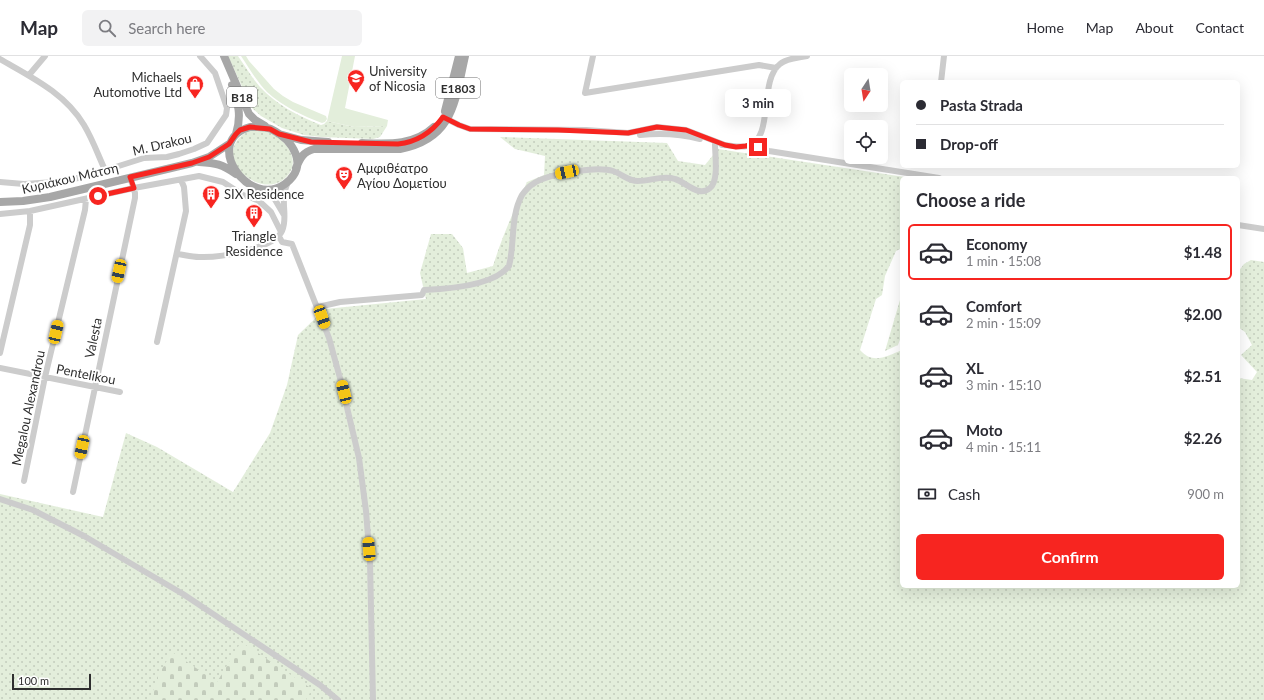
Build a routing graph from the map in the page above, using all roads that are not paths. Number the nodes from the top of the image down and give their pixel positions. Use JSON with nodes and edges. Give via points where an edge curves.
{"nodes":[{"id":1,"x":44,"y":56,"type":"edge"},
{"id":2,"x":200,"y":56,"type":"edge"},
{"id":3,"x":219,"y":56,"type":"edge"},
{"id":4,"x":224,"y":56,"type":"edge"},
{"id":5,"x":459,"y":56,"type":"edge"},
{"id":6,"x":465,"y":56,"type":"edge"},
{"id":7,"x":593,"y":56,"type":"edge"},
{"id":8,"x":806,"y":56,"type":"edge"},
{"id":9,"x":944,"y":56,"type":"edge"},
{"id":10,"x":0,"y":59,"type":"edge"},
{"id":11,"x":776,"y":68,"type":"junction"},
{"id":12,"x":29,"y":75,"type":"junction"},
{"id":13,"x":941,"y":80,"type":"edge"},
{"id":14,"x":445,"y":118,"type":"junction"},
{"id":15,"x":270,"y":129,"type":"junction"},
{"id":16,"x":628,"y":133,"type":"junction"},
{"id":17,"x":236,"y":134,"type":"junction"},
{"id":18,"x":279,"y":134,"type":"junction"},
{"id":19,"x":229,"y":144,"type":"junction"},
{"id":20,"x":716,"y":144,"type":"junction"},
{"id":21,"x":753,"y":144,"type":"junction"},
{"id":22,"x":725,"y":145,"type":"junction"},
{"id":23,"x":192,"y":163,"type":"junction"},
{"id":24,"x":296,"y":168,"type":"junction"},
{"id":25,"x":105,"y":170,"type":"junction"},
{"id":26,"x":926,"y":176,"type":"edge"},
{"id":27,"x":130,"y":177,"type":"junction"},
{"id":28,"x":242,"y":178,"type":"junction"},
{"id":29,"x":181,"y":180,"type":"junction"},
{"id":30,"x":0,"y":182,"type":"edge"},
{"id":31,"x":288,"y":182,"type":"junction"},
{"id":32,"x":134,"y":188,"type":"junction"},
{"id":33,"x":257,"y":188,"type":"junction"},
{"id":34,"x":86,"y":199,"type":"junction"},
{"id":35,"x":0,"y":202,"type":"edge"},
{"id":36,"x":30,"y":211,"type":"junction"},
{"id":37,"x":0,"y":214,"type":"edge"},
{"id":38,"x":284,"y":216,"type":"junction"},
{"id":39,"x":1240,"y":224,"type":"edge"},
{"id":40,"x":1264,"y":229,"type":"edge"},
{"id":41,"x":280,"y":234,"type":"junction"},
{"id":42,"x":178,"y":254,"type":"junction"},
{"id":43,"x":318,"y":307,"type":"junction"},
{"id":44,"x":157,"y":342,"type":"dead end"},
{"id":45,"x":0,"y":353,"type":"edge"},
{"id":46,"x":0,"y":368,"type":"edge"},
{"id":47,"x":45,"y":378,"type":"junction"},
{"id":48,"x":94,"y":387,"type":"junction"},
{"id":49,"x":120,"y":392,"type":"dead end"},
{"id":50,"x":24,"y":482,"type":"dead end"},
{"id":51,"x":73,"y":492,"type":"dead end"},
{"id":52,"x":0,"y":499,"type":"edge"},
{"id":53,"x":338,"y":700,"type":"edge"},
{"id":54,"x":373,"y":700,"type":"edge"}],
"edges":[{"from":1,"to":12,"type":"street"},
{"from":2,"to":25,"type":"street","name":"M. Drakou","via":[[215,73],[228,108],[209,140],[179,154],[144,158]]},
{"from":3,"to":17,"type":"main road","number":"B18","via":[[239,108],[240,120]]},
{"from":4,"to":15,"type":"main road","number":"B18","via":[[249,114]]},
{"from":5,"to":14,"type":"main road","number":"E1803"},
{"from":6,"to":14,"type":"main road","number":"E1803","via":[[454,104]]},
{"from":7,"to":11,"type":"street","via":[[585,93],[760,65]]},
{"from":8,"to":11,"type":"street","via":[[788,59]]},
{"from":9,"to":13,"type":"street"},
{"from":10,"to":12,"type":"street"},
{"from":11,"to":21,"type":"street","via":[[769,83],[761,134]]},
{"from":12,"to":25,"type":"street","via":[[52,89],[72,109],[84,124]]},
{"from":14,"to":16,"type":"street","via":[[470,129]]},
{"from":14,"to":18,"type":"main road","number":"E1803","via":[[415,140],[402,143],[322,142]]},
{"from":14,"to":24,"type":"main road","number":"E1803","via":[[433,135],[414,146],[391,149],[314,149],[302,155]]},
{"from":15,"to":17,"type":"main road","via":[[250,127]]},
{"from":15,"to":18,"type":"main road"},
{"from":16,"to":20,"type":"street","via":[[692,137]]},
{"from":16,"to":22,"type":"street","via":[[657,127],[686,130]]},
{"from":17,"to":19,"type":"main road"},
{"from":18,"to":24,"type":"main road","via":[[289,141],[295,151]]},
{"from":19,"to":23,"type":"main road","name":"Κυριάκου Μάτση","via":[[209,157]]},
{"from":19,"to":28,"type":"main road","via":[[232,165]]},
{"from":20,"to":22,"type":"street"},
{"from":20,"to":43,"type":"street","via":[[715,182],[703,191],[696,191],[674,178],[632,180],[612,170],[567,172],[532,184],[518,205],[509,266],[495,278],[458,287],[424,290],[422,295],[340,302]]},
{"from":21,"to":22,"type":"street","via":[[742,147]]},
{"from":21,"to":26,"type":"street","via":[[769,151]]},
{"from":23,"to":27,"type":"main road","name":"Κυριάκου Μάτση"},
{"from":23,"to":28,"type":"main road","name":"Κυριάκου Μάτση","via":[[219,164]]},
{"from":24,"to":31,"type":"main road"},
{"from":25,"to":30,"type":"street","name":"M. Drakou","via":[[84,177],[54,182]]},
{"from":27,"to":32,"type":"street"},
{"from":27,"to":35,"type":"main road","name":"Κυριάκου Μάτση","via":[[44,198]]},
{"from":28,"to":33,"type":"main road"},
{"from":29,"to":32,"type":"street"},
{"from":29,"to":41,"type":"street","via":[[199,176],[223,182],[266,206],[276,219]]},
{"from":29,"to":42,"type":"street","via":[[186,211]]},
{"from":31,"to":33,"type":"main road","via":[[271,190]]},
{"from":31,"to":38,"type":"street","via":[[284,196]]},
{"from":32,"to":34,"type":"street"},
{"from":32,"to":48,"type":"street","name":"Valesta"},
{"from":33,"to":38,"type":"street","via":[[274,198]]},
{"from":34,"to":36,"type":"street"},
{"from":34,"to":47,"type":"street","name":"Megalou Alexandrou"},
{"from":36,"to":37,"type":"street"},
{"from":36,"to":45,"type":"street","via":[[30,225]]},
{"from":38,"to":41,"type":"street"},
{"from":39,"to":40,"type":"street"},
{"from":41,"to":42,"type":"street","via":[[275,240],[250,250],[200,257]]},
{"from":41,"to":43,"type":"street","via":[[282,242],[292,244]]},
{"from":42,"to":44,"type":"street"},
{"from":43,"to":54,"type":"street","via":[[337,365],[359,458],[370,562]]},
{"from":46,"to":47,"type":"street","name":"Pentelikou"},
{"from":47,"to":48,"type":"street","name":"Pentelikou"},
{"from":47,"to":50,"type":"street","name":"Megalou Alexandrou"},
{"from":48,"to":49,"type":"street","name":"Pentelikou"},
{"from":48,"to":51,"type":"street","name":"Valesta"},
{"from":52,"to":53,"type":"street","via":[[33,510],[84,536],[183,594]]}]}
